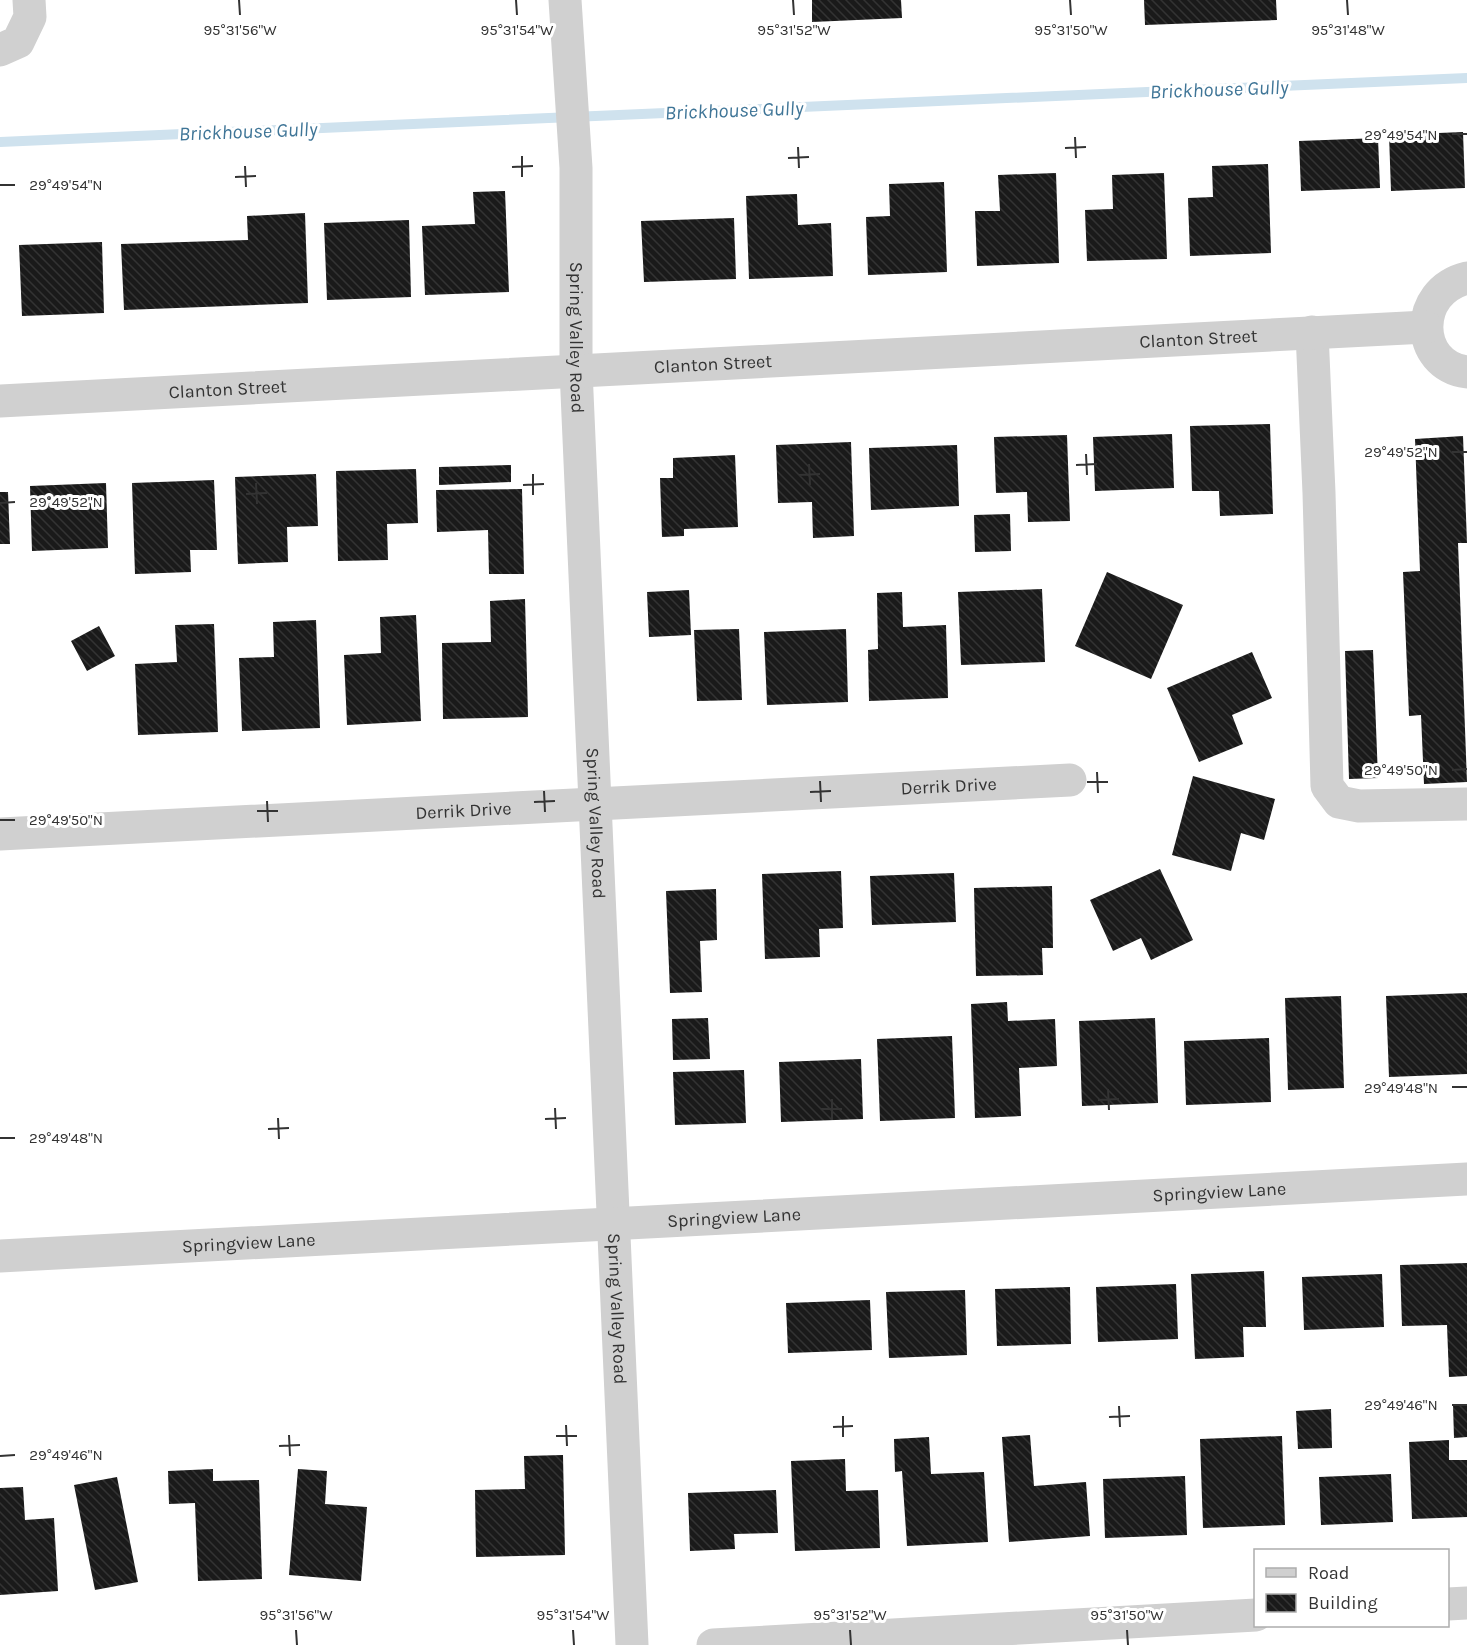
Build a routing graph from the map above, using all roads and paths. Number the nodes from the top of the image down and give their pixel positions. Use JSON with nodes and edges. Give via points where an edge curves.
{"nodes":[{"id":1,"x":29,"y":0,"type":"edge"},
{"id":2,"x":565,"y":0,"type":"edge"},
{"id":3,"x":0,"y":50,"type":"edge"},
{"id":4,"x":1467,"y":278,"type":"edge"},
{"id":5,"x":1426,"y":327,"type":"junction"},
{"id":6,"x":1312,"y":332,"type":"junction"},
{"id":7,"x":576,"y":370,"type":"junction"},
{"id":8,"x":1467,"y":372,"type":"edge"},
{"id":9,"x":0,"y":401,"type":"edge"},
{"id":10,"x":1070,"y":780,"type":"dead end"},
{"id":11,"x":595,"y":804,"type":"junction"},
{"id":12,"x":1467,"y":804,"type":"edge"},
{"id":13,"x":0,"y":834,"type":"edge"},
{"id":14,"x":1467,"y":1179,"type":"edge"},
{"id":15,"x":614,"y":1222,"type":"junction"},
{"id":16,"x":0,"y":1256,"type":"edge"},
{"id":17,"x":1467,"y":1603,"type":"edge"},
{"id":18,"x":1449,"y":1604,"type":"edge"},
{"id":19,"x":1254,"y":1615,"type":"edge"},
{"id":20,"x":632,"y":1645,"type":"edge"},
{"id":21,"x":713,"y":1645,"type":"edge"}],
"edges":[{"from":1,"to":3,"type":"street","via":[[30,17],[18,42]]},
{"from":2,"to":7,"type":"street","name":"Spring Valley Road","via":[[576,168]]},
{"from":4,"to":5,"type":"street","via":[[1454,281],[1439,292],[1429,308]]},
{"from":5,"to":6,"type":"street","name":"Clanton Street"},
{"from":5,"to":8,"type":"street","via":[[1431,346],[1443,362]]},
{"from":6,"to":7,"type":"street","name":"Clanton Street"},
{"from":6,"to":12,"type":"street","via":[[1327,786],[1339,802],[1359,806]]},
{"from":7,"to":9,"type":"street","name":"Clanton Street"},
{"from":7,"to":11,"type":"street","name":"Spring Valley Road"},
{"from":10,"to":11,"type":"street","name":"Derrik Drive"},
{"from":11,"to":13,"type":"street","name":"Derrik Drive"},
{"from":11,"to":15,"type":"street","name":"Spring Valley Road"},
{"from":14,"to":15,"type":"street","name":"Springview Lane"},
{"from":15,"to":16,"type":"street","name":"Springview Lane"},
{"from":15,"to":20,"type":"street","name":"Spring Valley Road"},
{"from":17,"to":18,"type":"street"},
{"from":19,"to":21,"type":"street"}]}
